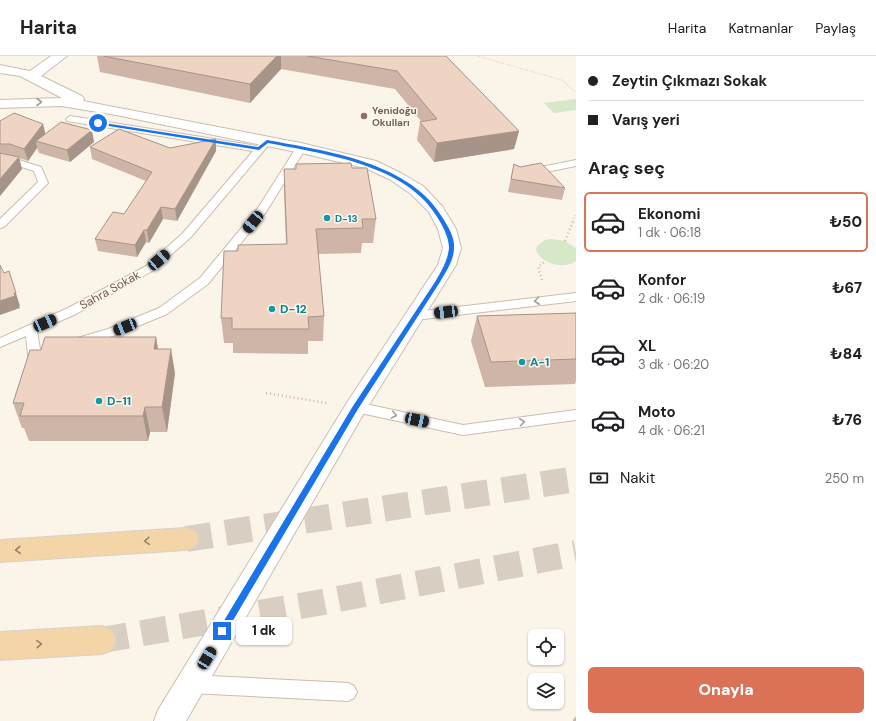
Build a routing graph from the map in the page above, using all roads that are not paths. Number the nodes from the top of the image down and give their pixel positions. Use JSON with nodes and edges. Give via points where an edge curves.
{"nodes":[{"id":1,"x":60,"y":56,"type":"edge"},
{"id":2,"x":16,"y":59,"type":"dead end"},
{"id":3,"x":0,"y":66,"type":"edge"},
{"id":4,"x":0,"y":69,"type":"edge"},
{"id":5,"x":31,"y":77,"type":"junction"},
{"id":6,"x":0,"y":104,"type":"edge"},
{"id":7,"x":116,"y":111,"type":"junction"},
{"id":8,"x":70,"y":119,"type":"dead end"},
{"id":9,"x":263,"y":145,"type":"junction"},
{"id":10,"x":301,"y":148,"type":"junction"},
{"id":11,"x":0,"y":160,"type":"edge"},
{"id":12,"x":576,"y":163,"type":"edge"},
{"id":13,"x":525,"y":173,"type":"edge"},
{"id":14,"x":0,"y":225,"type":"edge"},
{"id":15,"x":576,"y":297,"type":"edge"},
{"id":16,"x":415,"y":316,"type":"junction"},
{"id":17,"x":32,"y":329,"type":"junction"},
{"id":18,"x":0,"y":343,"type":"edge"},
{"id":19,"x":70,"y":345,"type":"edge"},
{"id":20,"x":55,"y":349,"type":"edge"},
{"id":21,"x":356,"y":407,"type":"junction"},
{"id":22,"x":576,"y":416,"type":"edge"},
{"id":23,"x":186,"y":539,"type":"tunnel mouth"},
{"id":24,"x":0,"y":551,"type":"edge"},
{"id":25,"x":102,"y":640,"type":"tunnel mouth"},
{"id":26,"x":0,"y":646,"type":"edge"},
{"id":27,"x":191,"y":684,"type":"junction"},
{"id":28,"x":348,"y":692,"type":"dead end"},
{"id":29,"x":169,"y":721,"type":"edge"}],
"edges":[{"from":1,"to":5,"type":"street"},
{"from":2,"to":3,"type":"street"},
{"from":4,"to":5,"type":"street","via":[[14,70]]},
{"from":5,"to":6,"type":"street","via":[[32,87],[28,92]]},
{"from":5,"to":7,"type":"street","via":[[80,100]]},
{"from":6,"to":7,"type":"street","one_way":true,"via":[[61,102]]},
{"from":7,"to":9,"type":"street"},
{"from":8,"to":9,"type":"lane"},
{"from":9,"to":10,"type":"street"},
{"from":9,"to":17,"type":"lane","name":"Sahra Sokak","via":[[187,235],[150,268],[72,311]]},
{"from":10,"to":16,"type":"street","via":[[370,164],[417,190],[436,210],[447,230],[452,248],[447,265]]},
{"from":10,"to":19,"type":"lane","via":[[262,210],[204,281],[163,311],[112,332]]},
{"from":11,"to":14,"type":"lane","via":[[13,161],[38,170],[43,183]]},
{"from":12,"to":13,"type":"lane"},
{"from":15,"to":16,"type":"lane","one_way":true},
{"from":16,"to":21,"type":"street"},
{"from":17,"to":18,"type":"lane","name":"Sahra Sokak"},
{"from":17,"to":20,"type":"lane","via":[[34,355]]},
{"from":21,"to":22,"type":"lane","one_way":true,"via":[[463,430]]},
{"from":21,"to":27,"type":"street"},
{"from":23,"to":24,"type":"main road","one_way":true},
{"from":26,"to":25,"type":"main road","one_way":true},
{"from":27,"to":28,"type":"lane"},
{"from":27,"to":29,"type":"street"}]}
